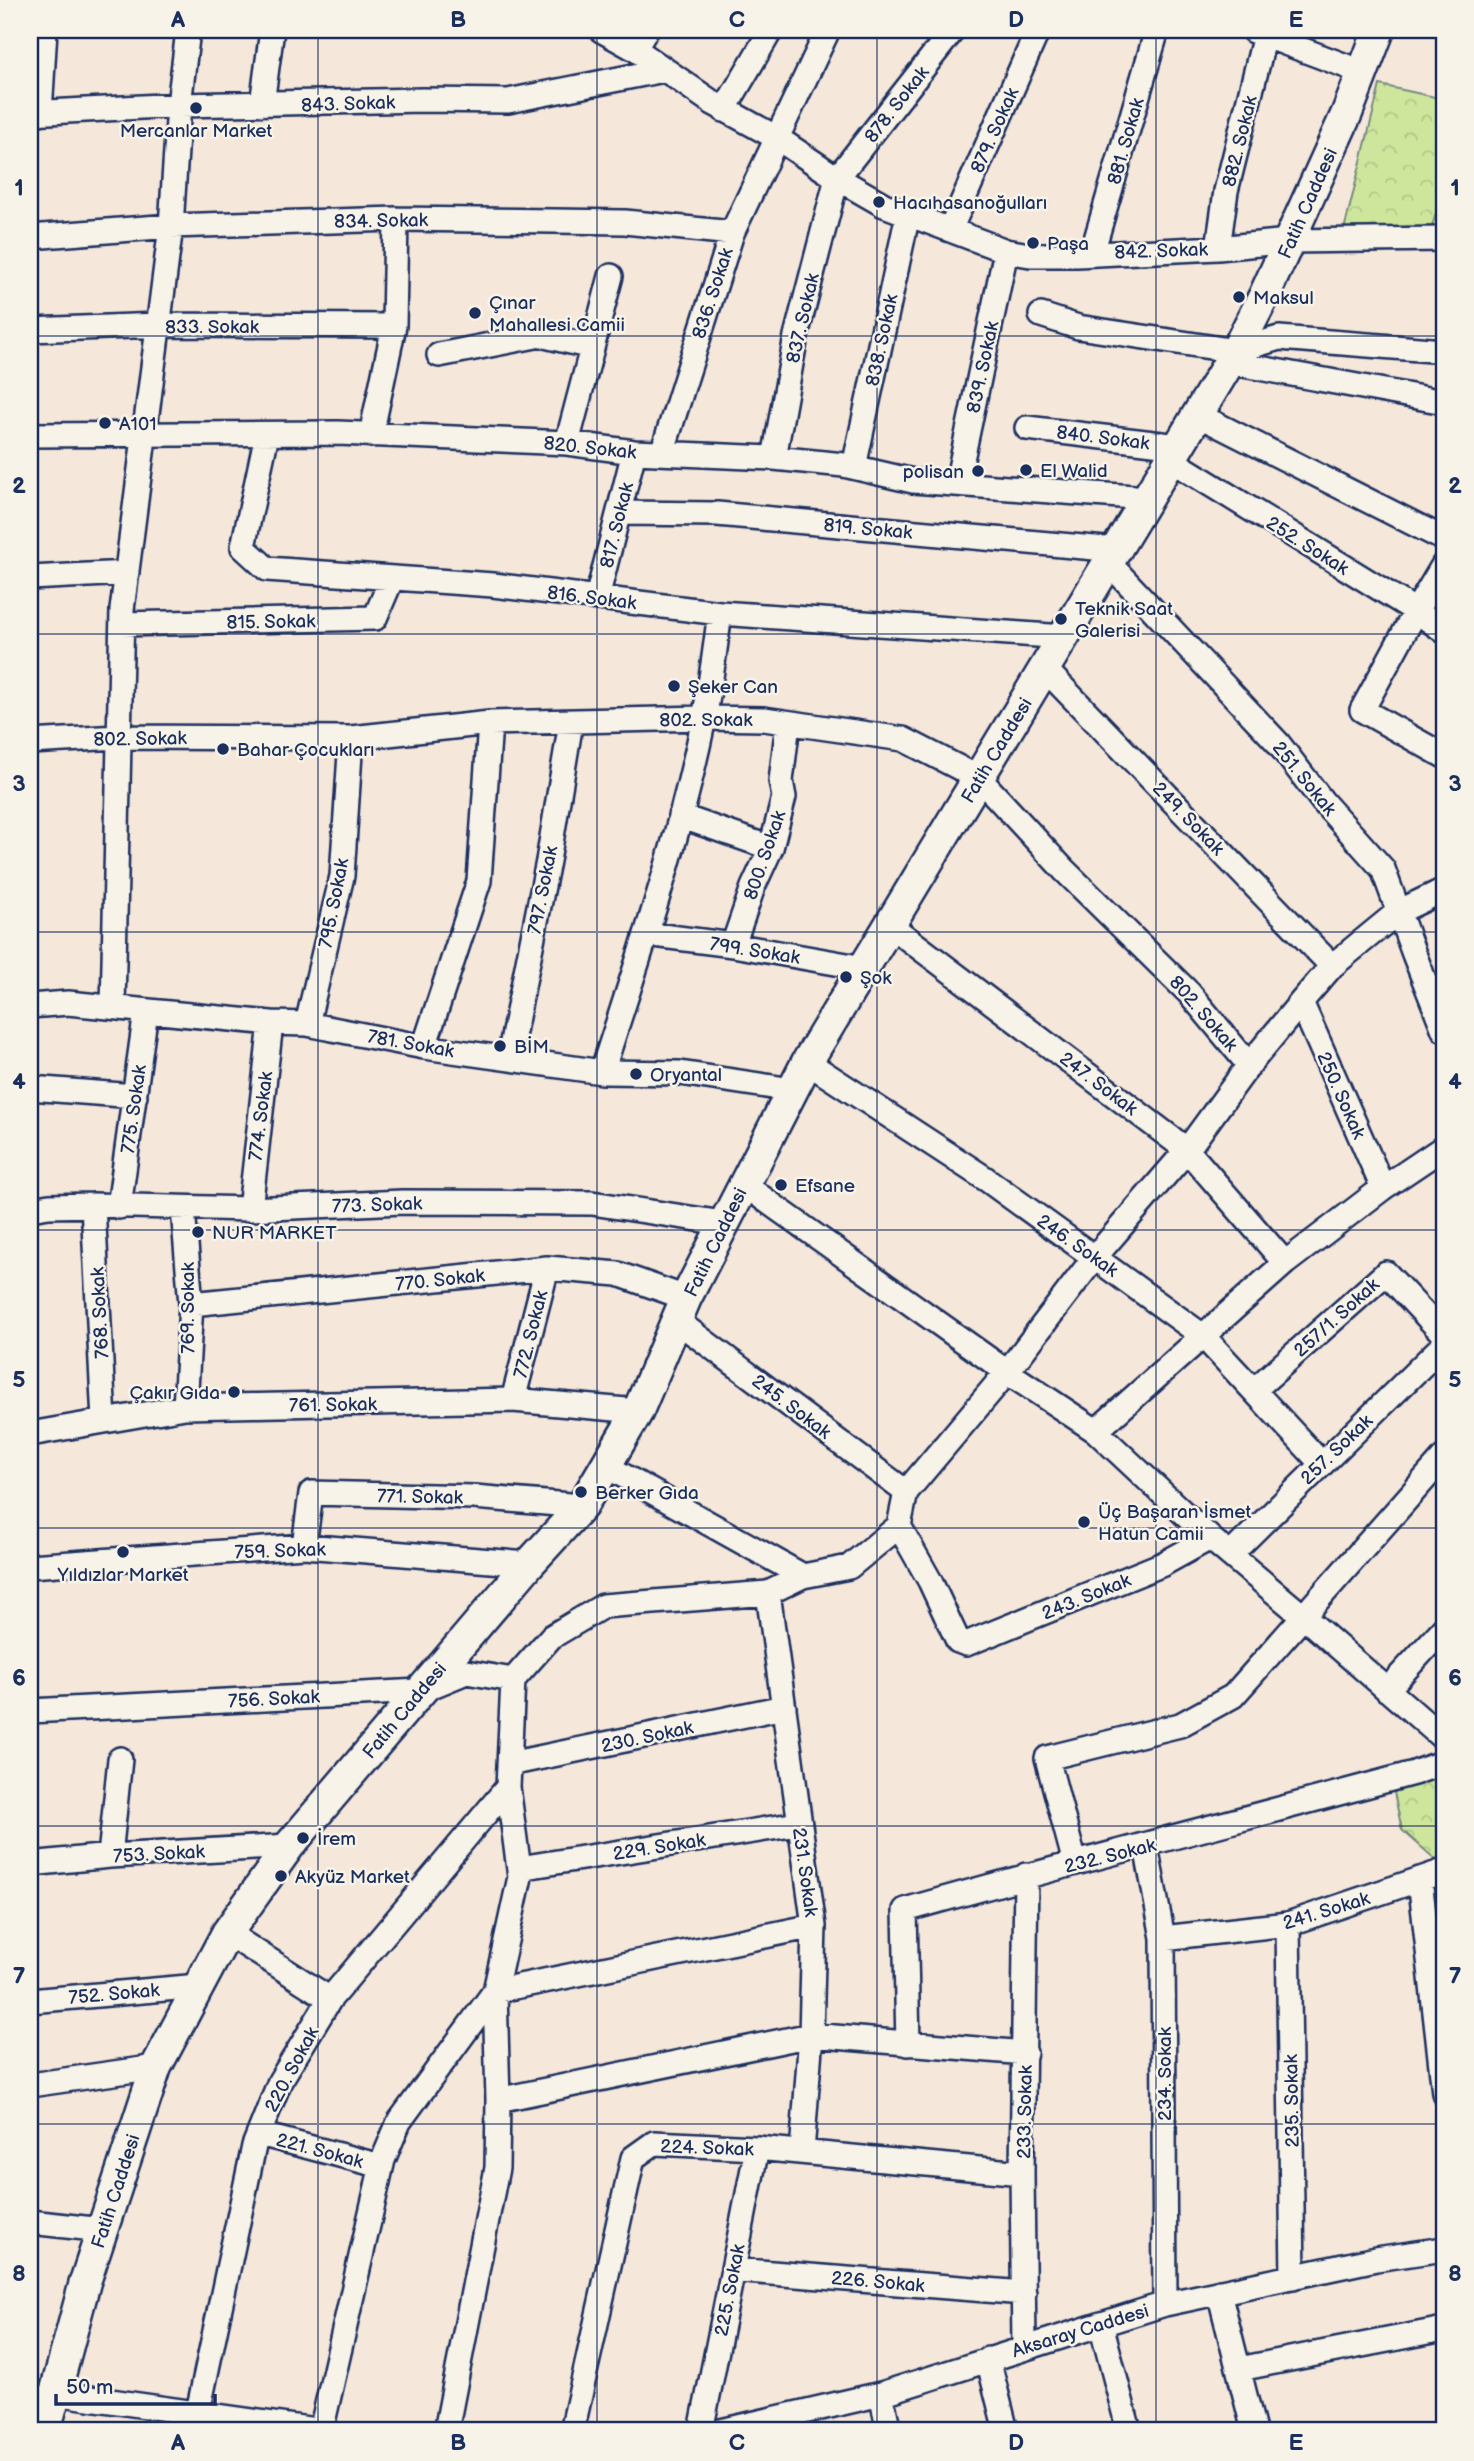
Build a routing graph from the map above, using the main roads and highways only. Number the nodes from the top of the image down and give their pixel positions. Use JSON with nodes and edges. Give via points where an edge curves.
{"nodes":[{"id":1,"x":1379,"y":30,"type":"edge"},
{"id":2,"x":45,"y":2431,"type":"edge"}],
"edges":[{"from":1,"to":2,"type":"main road","name":"Fatih Caddesi","via":[[1347,113],[1232,357],[807,1062],[723,1223],[638,1411],[582,1506],[289,1846],[227,1933],[156,2067],[85,2282]]}]}
